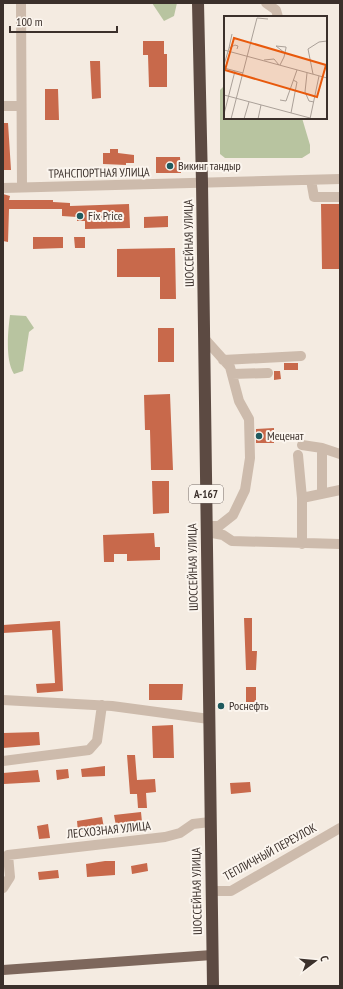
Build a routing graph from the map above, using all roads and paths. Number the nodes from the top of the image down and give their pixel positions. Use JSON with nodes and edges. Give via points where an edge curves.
{"nodes":[{"id":1,"x":21,"y":3,"type":"edge"},
{"id":2,"x":198,"y":3,"type":"edge"},
{"id":3,"x":266,"y":3,"type":"edge"},
{"id":4,"x":278,"y":16,"type":"edge"},
{"id":5,"x":3,"y":106,"type":"edge"},
{"id":6,"x":22,"y":106,"type":"junction"},
{"id":7,"x":340,"y":179,"type":"edge"},
{"id":8,"x":311,"y":180,"type":"junction"},
{"id":9,"x":202,"y":183,"type":"junction"},
{"id":10,"x":22,"y":187,"type":"junction"},
{"id":11,"x":3,"y":188,"type":"edge"},
{"id":12,"x":340,"y":197,"type":"edge"},
{"id":13,"x":204,"y":338,"type":"junction"},
{"id":14,"x":301,"y":356,"type":"dead end"},
{"id":15,"x":223,"y":360,"type":"junction"},
{"id":16,"x":268,"y":373,"type":"dead end"},
{"id":17,"x":232,"y":374,"type":"junction"},
{"id":18,"x":322,"y":448,"type":"junction"},
{"id":19,"x":340,"y":454,"type":"edge"},
{"id":20,"x":340,"y":490,"type":"edge"},
{"id":21,"x":322,"y":492,"type":"junction"},
{"id":22,"x":302,"y":498,"type":"junction"},
{"id":23,"x":207,"y":529,"type":"junction"},
{"id":24,"x":302,"y":544,"type":"junction"},
{"id":25,"x":340,"y":544,"type":"edge"},
{"id":26,"x":3,"y":700,"type":"edge"},
{"id":27,"x":102,"y":706,"type":"junction"},
{"id":28,"x":209,"y":719,"type":"junction"},
{"id":29,"x":3,"y":761,"type":"edge"},
{"id":30,"x":210,"y":822,"type":"junction"},
{"id":31,"x":340,"y":828,"type":"edge"},
{"id":32,"x":3,"y":888,"type":"edge"},
{"id":33,"x":211,"y":892,"type":"junction"},
{"id":34,"x":212,"y":955,"type":"junction"},
{"id":35,"x":3,"y":970,"type":"edge"},
{"id":36,"x":212,"y":986,"type":"edge"}],
"edges":[{"from":1,"to":6,"type":"street"},
{"from":2,"to":9,"type":"highway","name":"ШОССЕЙНАЯ УЛИЦА","number":"А-167"},
{"from":3,"to":4,"type":"street","via":[[276,10]]},
{"from":5,"to":6,"type":"street"},
{"from":6,"to":10,"type":"street"},
{"from":7,"to":8,"type":"street","name":"ТРАНСПОРТНАЯ УЛИЦА"},
{"from":8,"to":9,"type":"street","name":"ТРАНСПОРТНАЯ УЛИЦА"},
{"from":8,"to":12,"type":"street","via":[[314,197]]},
{"from":9,"to":10,"type":"street","name":"ТРАНСПОРТНАЯ УЛИЦА"},
{"from":9,"to":13,"type":"highway","name":"ШОССЕЙНАЯ УЛИЦА","number":"А-167"},
{"from":10,"to":11,"type":"street","name":"ТРАНСПОРТНАЯ УЛИЦА"},
{"from":13,"to":15,"type":"street"},
{"from":13,"to":23,"type":"highway","name":"ШОССЕЙНАЯ УЛИЦА","number":"А-167"},
{"from":14,"to":15,"type":"street"},
{"from":15,"to":17,"type":"street","via":[[230,367]]},
{"from":16,"to":17,"type":"street"},
{"from":17,"to":23,"type":"street","via":[[248,419],[250,458],[245,490],[233,515],[219,526]]},
{"from":18,"to":19,"type":"street"},
{"from":18,"to":21,"type":"street"},
{"from":18,"to":22,"type":"street","via":[[300,450]]},
{"from":20,"to":21,"type":"street"},
{"from":21,"to":22,"type":"street"},
{"from":22,"to":24,"type":"street"},
{"from":23,"to":24,"type":"street","via":[[232,541]]},
{"from":23,"to":28,"type":"highway","name":"ШОССЕЙНАЯ УЛИЦА","number":"А-167"},
{"from":24,"to":25,"type":"street"},
{"from":26,"to":27,"type":"street"},
{"from":27,"to":28,"type":"street"},
{"from":27,"to":29,"type":"street","via":[[97,741],[90,750]]},
{"from":28,"to":30,"type":"highway","name":"ШОССЕЙНАЯ УЛИЦА","number":"А-167"},
{"from":30,"to":32,"type":"street","name":"ЛЕСХОЗНАЯ УЛИЦА","via":[[193,824],[180,833],[165,837],[8,855],[10,877]]},
{"from":30,"to":33,"type":"highway","name":"ШОССЕЙНАЯ УЛИЦА","number":"А-167"},
{"from":31,"to":33,"type":"street","name":"ТЕПЛИЧНЫЙ ПЕРЕУЛОК","via":[[231,891]]},
{"from":33,"to":34,"type":"highway","name":"ШОССЕЙНАЯ УЛИЦА","number":"А-167"},
{"from":34,"to":35,"type":"main road"},
{"from":34,"to":36,"type":"highway","name":"ШОССЕЙНАЯ УЛИЦА","number":"А-167"}]}
